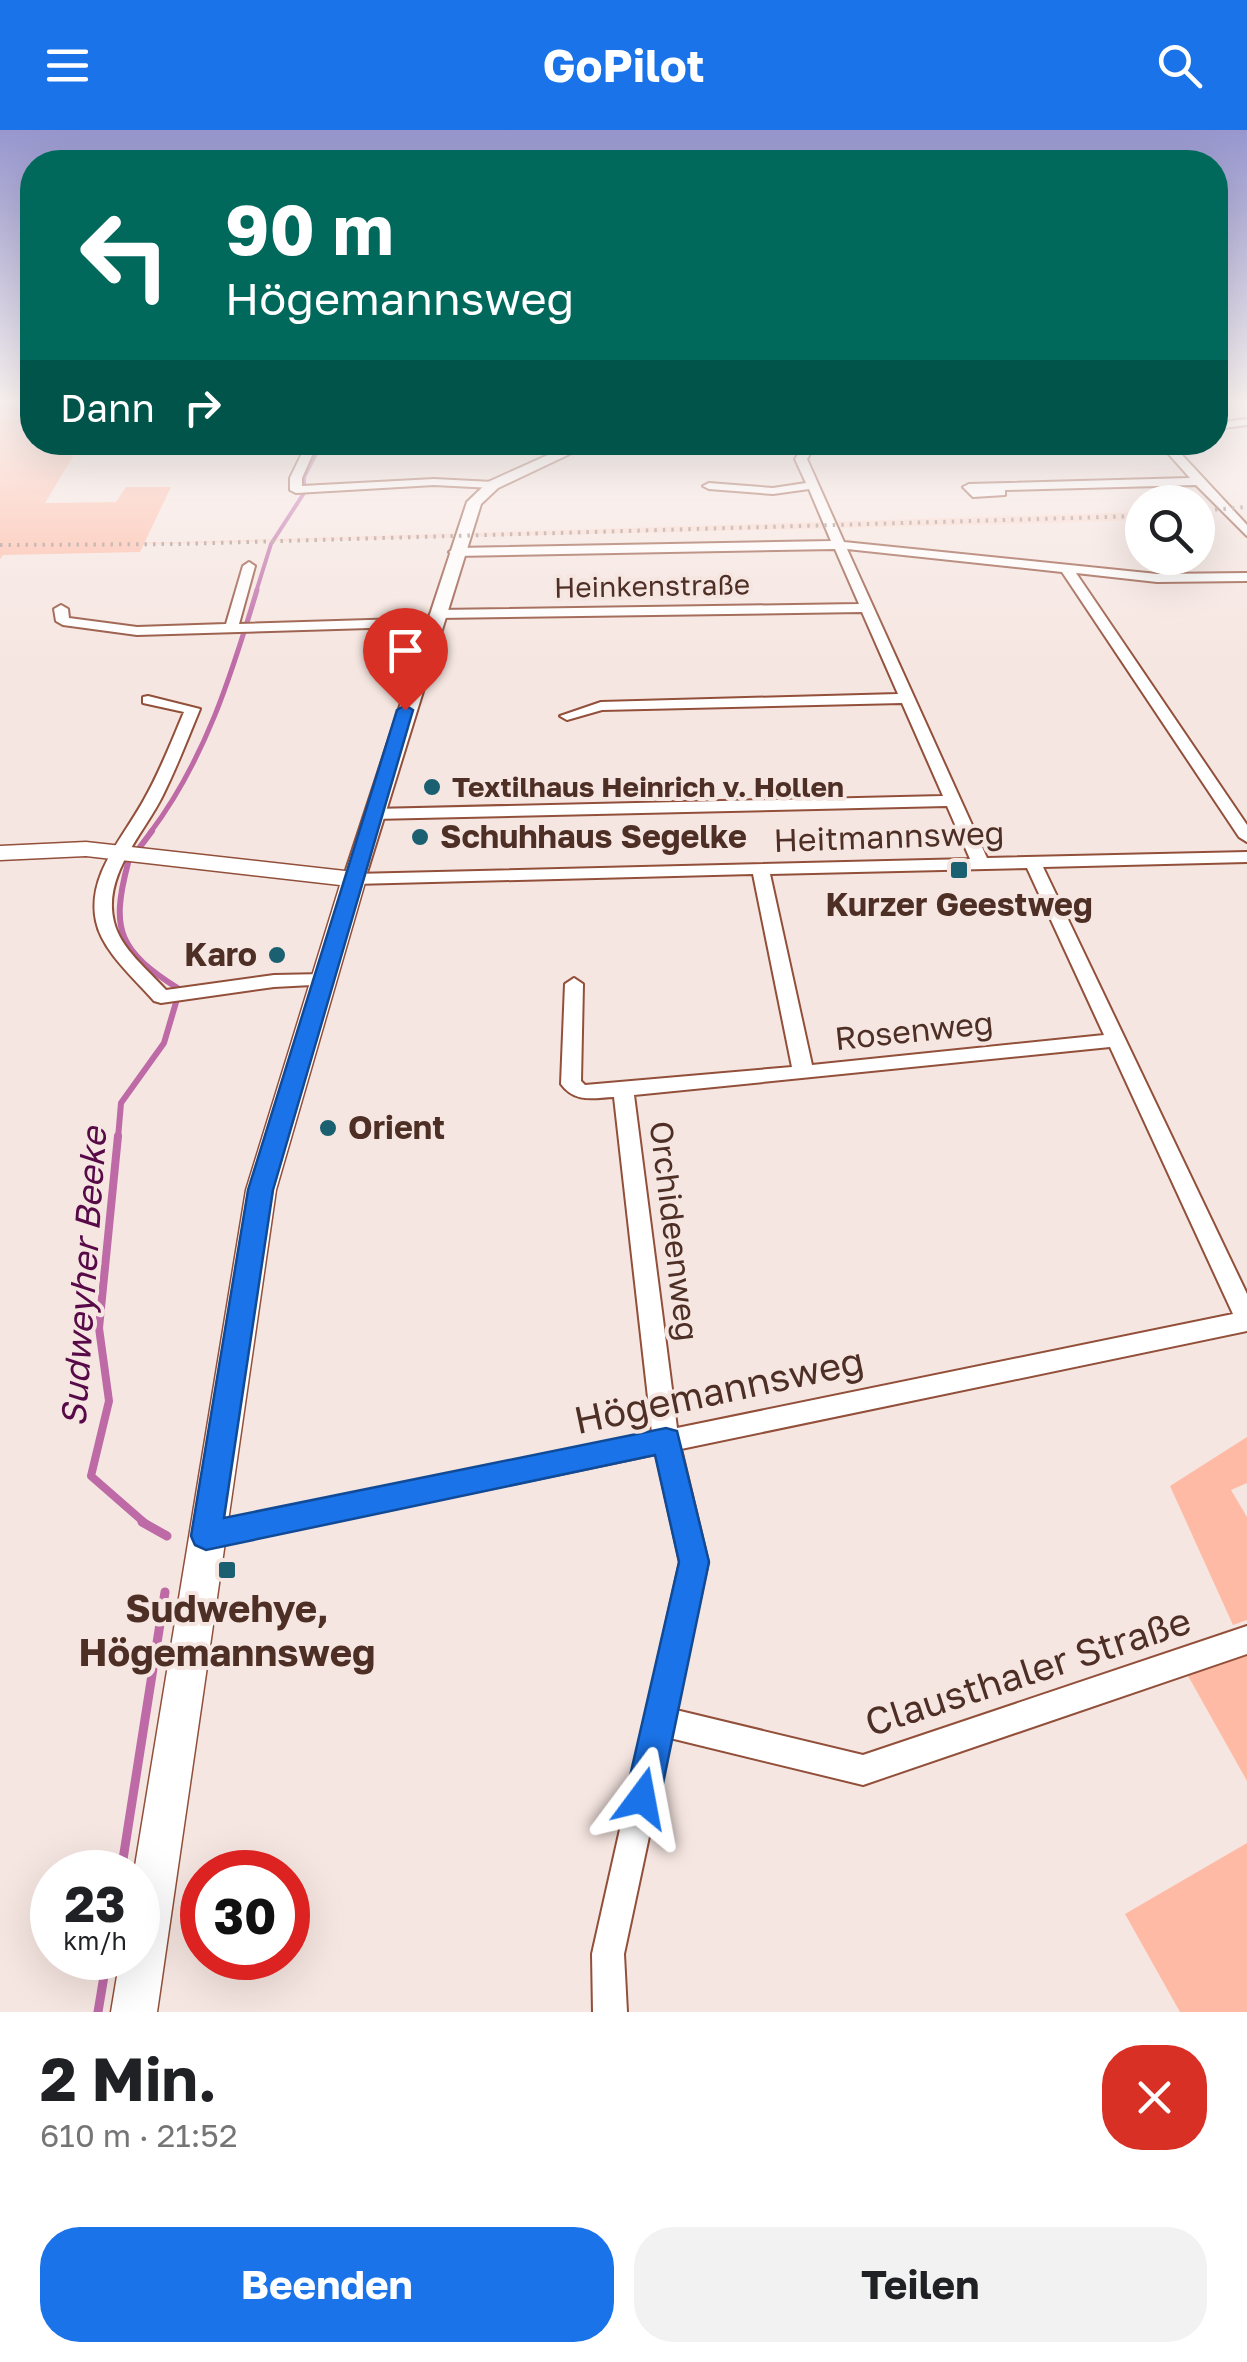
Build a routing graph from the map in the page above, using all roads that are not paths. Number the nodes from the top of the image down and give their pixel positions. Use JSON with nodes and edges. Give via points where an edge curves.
{"nodes":[{"id":1,"x":489,"y":489,"type":"edge"},
{"id":2,"x":745,"y":489,"type":"edge"},
{"id":3,"x":787,"y":489,"type":"edge"},
{"id":4,"x":814,"y":489,"type":"edge"},
{"id":5,"x":1206,"y":489,"type":"edge"},
{"id":6,"x":1247,"y":532,"type":"edge"},
{"id":7,"x":840,"y":545,"type":"junction"},
{"id":8,"x":455,"y":552,"type":"junction"},
{"id":9,"x":249,"y":566,"type":"dead end"},
{"id":10,"x":1066,"y":570,"type":"junction"},
{"id":11,"x":1247,"y":576,"type":"edge"},
{"id":12,"x":868,"y":608,"type":"junction"},
{"id":13,"x":61,"y":609,"type":"dead end"},
{"id":14,"x":436,"y":618,"type":"junction"},
{"id":15,"x":232,"y":626,"type":"junction"},
{"id":16,"x":908,"y":698,"type":"junction"},
{"id":17,"x":148,"y":700,"type":"dead end"},
{"id":18,"x":567,"y":716,"type":"dead end"},
{"id":19,"x":953,"y":801,"type":"junction"},
{"id":20,"x":373,"y":814,"type":"junction"},
{"id":21,"x":1247,"y":837,"type":"edge"},
{"id":22,"x":124,"y":852,"type":"junction"},
{"id":23,"x":0,"y":854,"type":"edge"},
{"id":24,"x":1247,"y":858,"type":"edge"},
{"id":25,"x":1034,"y":862,"type":"junction"},
{"id":26,"x":981,"y":864,"type":"junction"},
{"id":27,"x":761,"y":870,"type":"junction"},
{"id":28,"x":354,"y":879,"type":"junction"},
{"id":29,"x":324,"y":980,"type":"junction"},
{"id":30,"x":574,"y":984,"type":"dead end"},
{"id":31,"x":1116,"y":1040,"type":"junction"},
{"id":32,"x":803,"y":1072,"type":"junction"},
{"id":33,"x":623,"y":1089,"type":"junction"},
{"id":34,"x":1247,"y":1320,"type":"edge"},
{"id":35,"x":666,"y":1440,"type":"junction"},
{"id":36,"x":206,"y":1536,"type":"junction"},
{"id":37,"x":1247,"y":1640,"type":"edge"},
{"id":38,"x":659,"y":1721,"type":"junction"},
{"id":39,"x":134,"y":2012,"type":"edge"},
{"id":40,"x":610,"y":2012,"type":"edge"}],
"edges":[{"from":1,"to":8,"type":"street","via":[[474,502]]},
{"from":2,"to":3,"type":"street"},
{"from":4,"to":7,"type":"street"},
{"from":5,"to":6,"type":"street"},
{"from":7,"to":8,"type":"street"},
{"from":7,"to":10,"type":"street"},
{"from":7,"to":12,"type":"street"},
{"from":8,"to":14,"type":"street"},
{"from":9,"to":15,"type":"street"},
{"from":10,"to":11,"type":"street"},
{"from":10,"to":21,"type":"street"},
{"from":12,"to":14,"type":"street","name":"Heinkenstraße"},
{"from":12,"to":16,"type":"street"},
{"from":13,"to":15,"type":"street","name":"Heinkenstraße","via":[[62,621],[102,628]]},
{"from":14,"to":15,"type":"street","name":"Heinkenstraße"},
{"from":14,"to":20,"type":"street"},
{"from":16,"to":18,"type":"street","via":[[601,706]]},
{"from":16,"to":19,"type":"street"},
{"from":17,"to":22,"type":"street","via":[[193,709]]},
{"from":19,"to":20,"type":"street"},
{"from":19,"to":26,"type":"street"},
{"from":20,"to":28,"type":"street"},
{"from":22,"to":23,"type":"main road"},
{"from":22,"to":28,"type":"main road"},
{"from":22,"to":29,"type":"street","via":[[113,864],[102,901],[104,924],[161,997]]},
{"from":24,"to":25,"type":"street","name":"Heitmannsweg"},
{"from":25,"to":26,"type":"street","name":"Heitmannsweg"},
{"from":25,"to":31,"type":"street"},
{"from":26,"to":27,"type":"street","name":"Heitmannsweg"},
{"from":27,"to":28,"type":"street","name":"Heitmannsweg"},
{"from":27,"to":32,"type":"street","name":"Rosenweg"},
{"from":28,"to":29,"type":"main road"},
{"from":29,"to":36,"type":"main road","via":[[260,1190]]},
{"from":30,"to":33,"type":"street","name":"Orchideenweg","via":[[571,1084],[581,1092]]},
{"from":31,"to":32,"type":"street","name":"Rosenweg"},
{"from":31,"to":34,"type":"street"},
{"from":32,"to":33,"type":"street","name":"Orchideenweg"},
{"from":33,"to":35,"type":"street","name":"Orchideenweg"},
{"from":34,"to":35,"type":"street","name":"Högemannsweg"},
{"from":35,"to":36,"type":"street","name":"Högemannsweg"},
{"from":35,"to":38,"type":"street","name":"Orchideenweg","via":[[694,1562]]},
{"from":36,"to":39,"type":"main road"},
{"from":37,"to":38,"type":"street","name":"Clausthaler Straße","via":[[863,1770]]},
{"from":38,"to":40,"type":"street","name":"Orchideenweg","via":[[608,1954]]}]}
